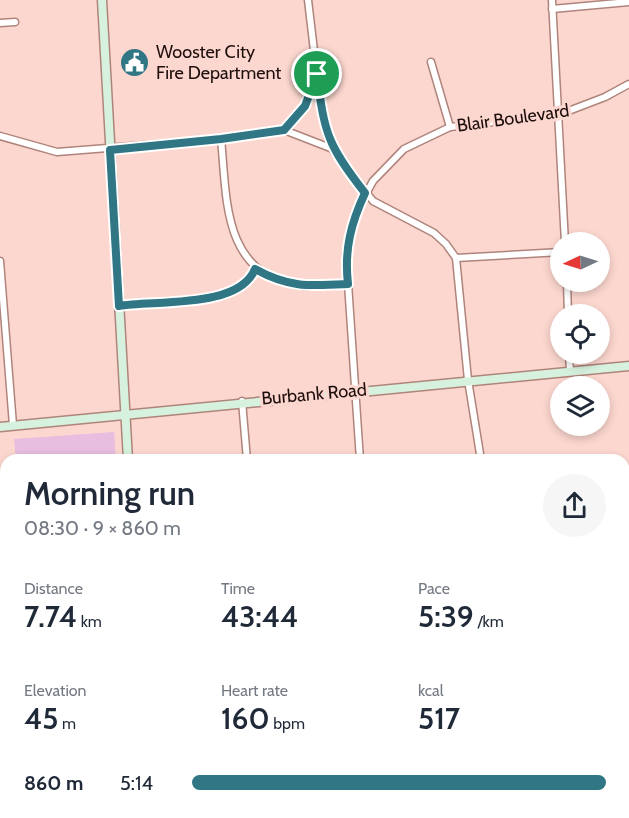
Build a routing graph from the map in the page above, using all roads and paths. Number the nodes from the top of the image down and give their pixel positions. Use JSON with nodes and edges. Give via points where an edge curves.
{"nodes":[{"id":1,"x":102,"y":0,"type":"edge"},
{"id":2,"x":308,"y":0,"type":"edge"},
{"id":3,"x":552,"y":0,"type":"edge"},
{"id":4,"x":629,"y":2,"type":"edge"},
{"id":5,"x":552,"y":9,"type":"junction"},
{"id":6,"x":0,"y":22,"type":"edge"},
{"id":7,"x":15,"y":22,"type":"dead end"},
{"id":8,"x":431,"y":62,"type":"dead end"},
{"id":9,"x":317,"y":74,"type":"junction"},
{"id":10,"x":629,"y":84,"type":"edge"},
{"id":11,"x":558,"y":115,"type":"junction"},
{"id":12,"x":450,"y":127,"type":"junction"},
{"id":13,"x":284,"y":130,"type":"junction"},
{"id":14,"x":0,"y":136,"type":"edge"},
{"id":15,"x":221,"y":139,"type":"junction"},
{"id":16,"x":110,"y":150,"type":"junction"},
{"id":17,"x":333,"y":150,"type":"junction"},
{"id":18,"x":365,"y":193,"type":"junction"},
{"id":19,"x":564,"y":232,"type":"edge"},
{"id":20,"x":550,"y":253,"type":"edge"},
{"id":21,"x":456,"y":258,"type":"junction"},
{"id":22,"x":0,"y":261,"type":"edge"},
{"id":23,"x":255,"y":269,"type":"junction"},
{"id":24,"x":348,"y":284,"type":"junction"},
{"id":25,"x":119,"y":306,"type":"junction"},
{"id":26,"x":3,"y":329,"type":"edge"},
{"id":27,"x":570,"y":364,"type":"edge"},
{"id":28,"x":629,"y":366,"type":"edge"},
{"id":29,"x":570,"y":371,"type":"junction"},
{"id":30,"x":468,"y":380,"type":"junction"},
{"id":31,"x":356,"y":391,"type":"junction"},
{"id":32,"x":242,"y":401,"type":"junction"},
{"id":33,"x":125,"y":415,"type":"junction"},
{"id":34,"x":13,"y":425,"type":"junction"},
{"id":35,"x":0,"y":426,"type":"edge"},
{"id":36,"x":128,"y":454,"type":"edge"},
{"id":37,"x":246,"y":454,"type":"edge"},
{"id":38,"x":360,"y":454,"type":"edge"},
{"id":39,"x":480,"y":454,"type":"edge"}],
"edges":[{"from":1,"to":16,"type":"main road"},
{"from":2,"to":9,"type":"street"},
{"from":3,"to":5,"type":"street"},
{"from":4,"to":5,"type":"street"},
{"from":5,"to":11,"type":"street"},
{"from":6,"to":7,"type":"street"},
{"from":8,"to":12,"type":"street"},
{"from":9,"to":13,"type":"street","via":[[305,106]]},
{"from":9,"to":17,"type":"street","via":[[321,110]]},
{"from":10,"to":11,"type":"street","name":"Blair Boulevard"},
{"from":11,"to":12,"type":"street","name":"Blair Boulevard"},
{"from":11,"to":19,"type":"street"},
{"from":12,"to":18,"type":"street","name":"Blair Boulevard","via":[[404,149],[384,167]]},
{"from":13,"to":15,"type":"street"},
{"from":13,"to":17,"type":"street"},
{"from":14,"to":16,"type":"street","via":[[57,152]]},
{"from":15,"to":16,"type":"street"},
{"from":15,"to":23,"type":"street","via":[[228,211],[236,241]]},
{"from":16,"to":25,"type":"main road"},
{"from":17,"to":18,"type":"street"},
{"from":18,"to":21,"type":"street","via":[[385,209],[434,233]]},
{"from":18,"to":24,"type":"street","name":"Blair Boulevard","via":[[347,243]]},
{"from":20,"to":21,"type":"street"},
{"from":21,"to":30,"type":"street"},
{"from":22,"to":26,"type":"street"},
{"from":23,"to":24,"type":"street","via":[[299,286]]},
{"from":23,"to":25,"type":"street","via":[[244,283],[215,297]]},
{"from":24,"to":31,"type":"street","name":"Blair Boulevard"},
{"from":25,"to":33,"type":"main road"},
{"from":26,"to":34,"type":"street"},
{"from":27,"to":29,"type":"street"},
{"from":28,"to":29,"type":"main road","name":"Burbank Road"},
{"from":29,"to":30,"type":"main road","name":"Burbank Road"},
{"from":30,"to":31,"type":"main road","name":"Burbank Road"},
{"from":30,"to":39,"type":"street"},
{"from":31,"to":32,"type":"main road","name":"Burbank Road"},
{"from":31,"to":38,"type":"street","name":"Blair Boulevard"},
{"from":32,"to":33,"type":"main road","name":"Burbank Road"},
{"from":32,"to":37,"type":"street"},
{"from":33,"to":34,"type":"main road","name":"Burbank Road"},
{"from":33,"to":36,"type":"main road"},
{"from":34,"to":35,"type":"main road","name":"Burbank Road"}]}
